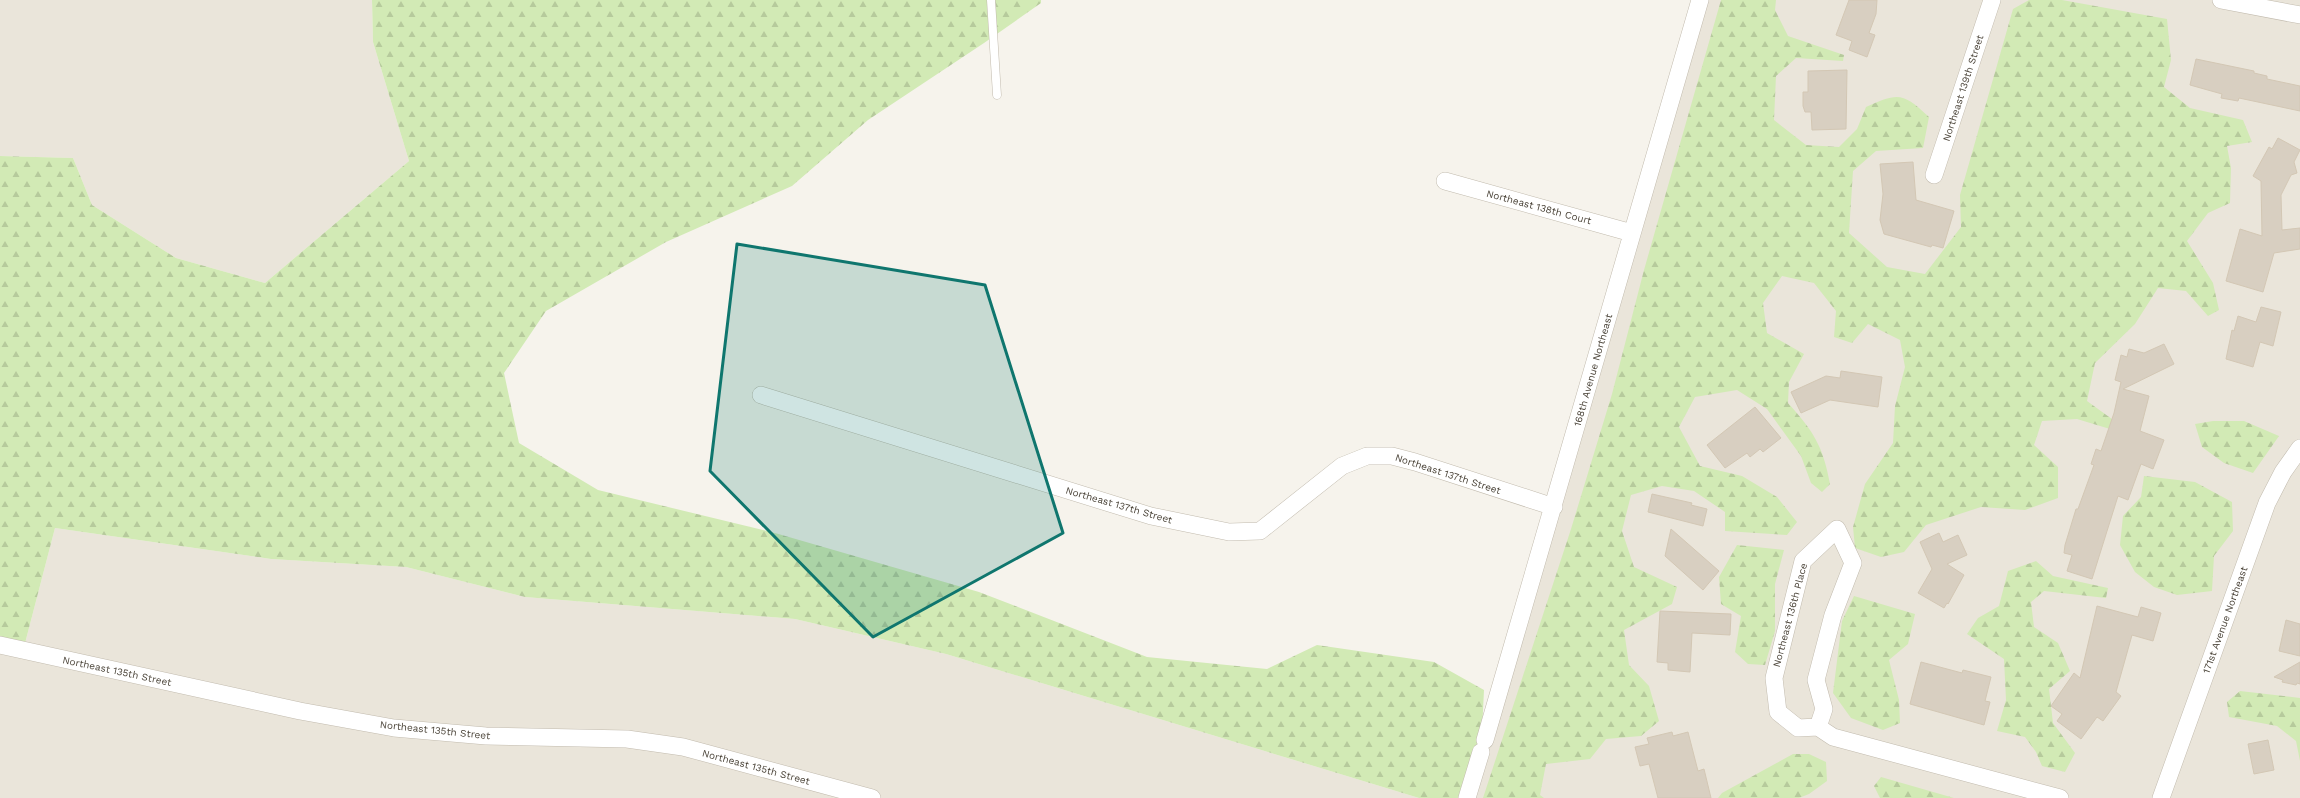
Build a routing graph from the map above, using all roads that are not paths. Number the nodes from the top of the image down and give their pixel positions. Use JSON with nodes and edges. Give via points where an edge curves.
{"nodes":[{"id":1,"x":991,"y":0,"type":"edge"},
{"id":2,"x":1700,"y":0,"type":"edge"},
{"id":3,"x":1992,"y":0,"type":"edge"},
{"id":4,"x":2221,"y":0,"type":"edge"},
{"id":5,"x":2300,"y":15,"type":"edge"},
{"id":6,"x":997,"y":95,"type":"dead end"},
{"id":7,"x":1934,"y":175,"type":"dead end"},
{"id":8,"x":1445,"y":181,"type":"dead end"},
{"id":9,"x":1632,"y":233,"type":"junction"},
{"id":10,"x":761,"y":395,"type":"dead end"},
{"id":11,"x":2300,"y":448,"type":"edge"},
{"id":12,"x":1554,"y":507,"type":"junction"},
{"id":13,"x":0,"y":645,"type":"edge"},
{"id":14,"x":1818,"y":727,"type":"junction"},
{"id":15,"x":872,"y":798,"type":"edge"},
{"id":16,"x":1467,"y":798,"type":"edge"},
{"id":17,"x":2060,"y":798,"type":"edge"},
{"id":18,"x":2161,"y":798,"type":"edge"}],
"edges":[{"from":1,"to":6,"type":"lane"},
{"from":2,"to":9,"type":"street","name":"168th Avenue Northeast"},
{"from":3,"to":7,"type":"street","name":"Northeast 139th Street"},
{"from":4,"to":5,"type":"street"},
{"from":8,"to":9,"type":"street","name":"Northeast 138th Court"},
{"from":9,"to":12,"type":"street","name":"168th Avenue Northeast"},
{"from":10,"to":12,"type":"street","name":"Northeast 137th Street","via":[[1152,516],[1230,532],[1260,531],[1342,466],[1367,456],[1392,456],[1416,462]]},
{"from":11,"to":18,"type":"street","name":"171st Avenue Northeast","via":[[2283,472],[2268,503]]},
{"from":12,"to":16,"type":"street","name":"168th Avenue Northeast"},
{"from":13,"to":15,"type":"street","name":"Northeast 135th Street","via":[[300,711],[394,728],[486,736],[627,739],[683,747]]},
{"from":14,"to":14,"type":"street","name":"Northeast 136th Place","via":[[1824,709],[1816,680],[1833,615],[1853,563],[1837,529],[1803,560],[1774,678],[1778,712],[1798,728]]},
{"from":14,"to":17,"type":"street","via":[[1833,737]]}]}
